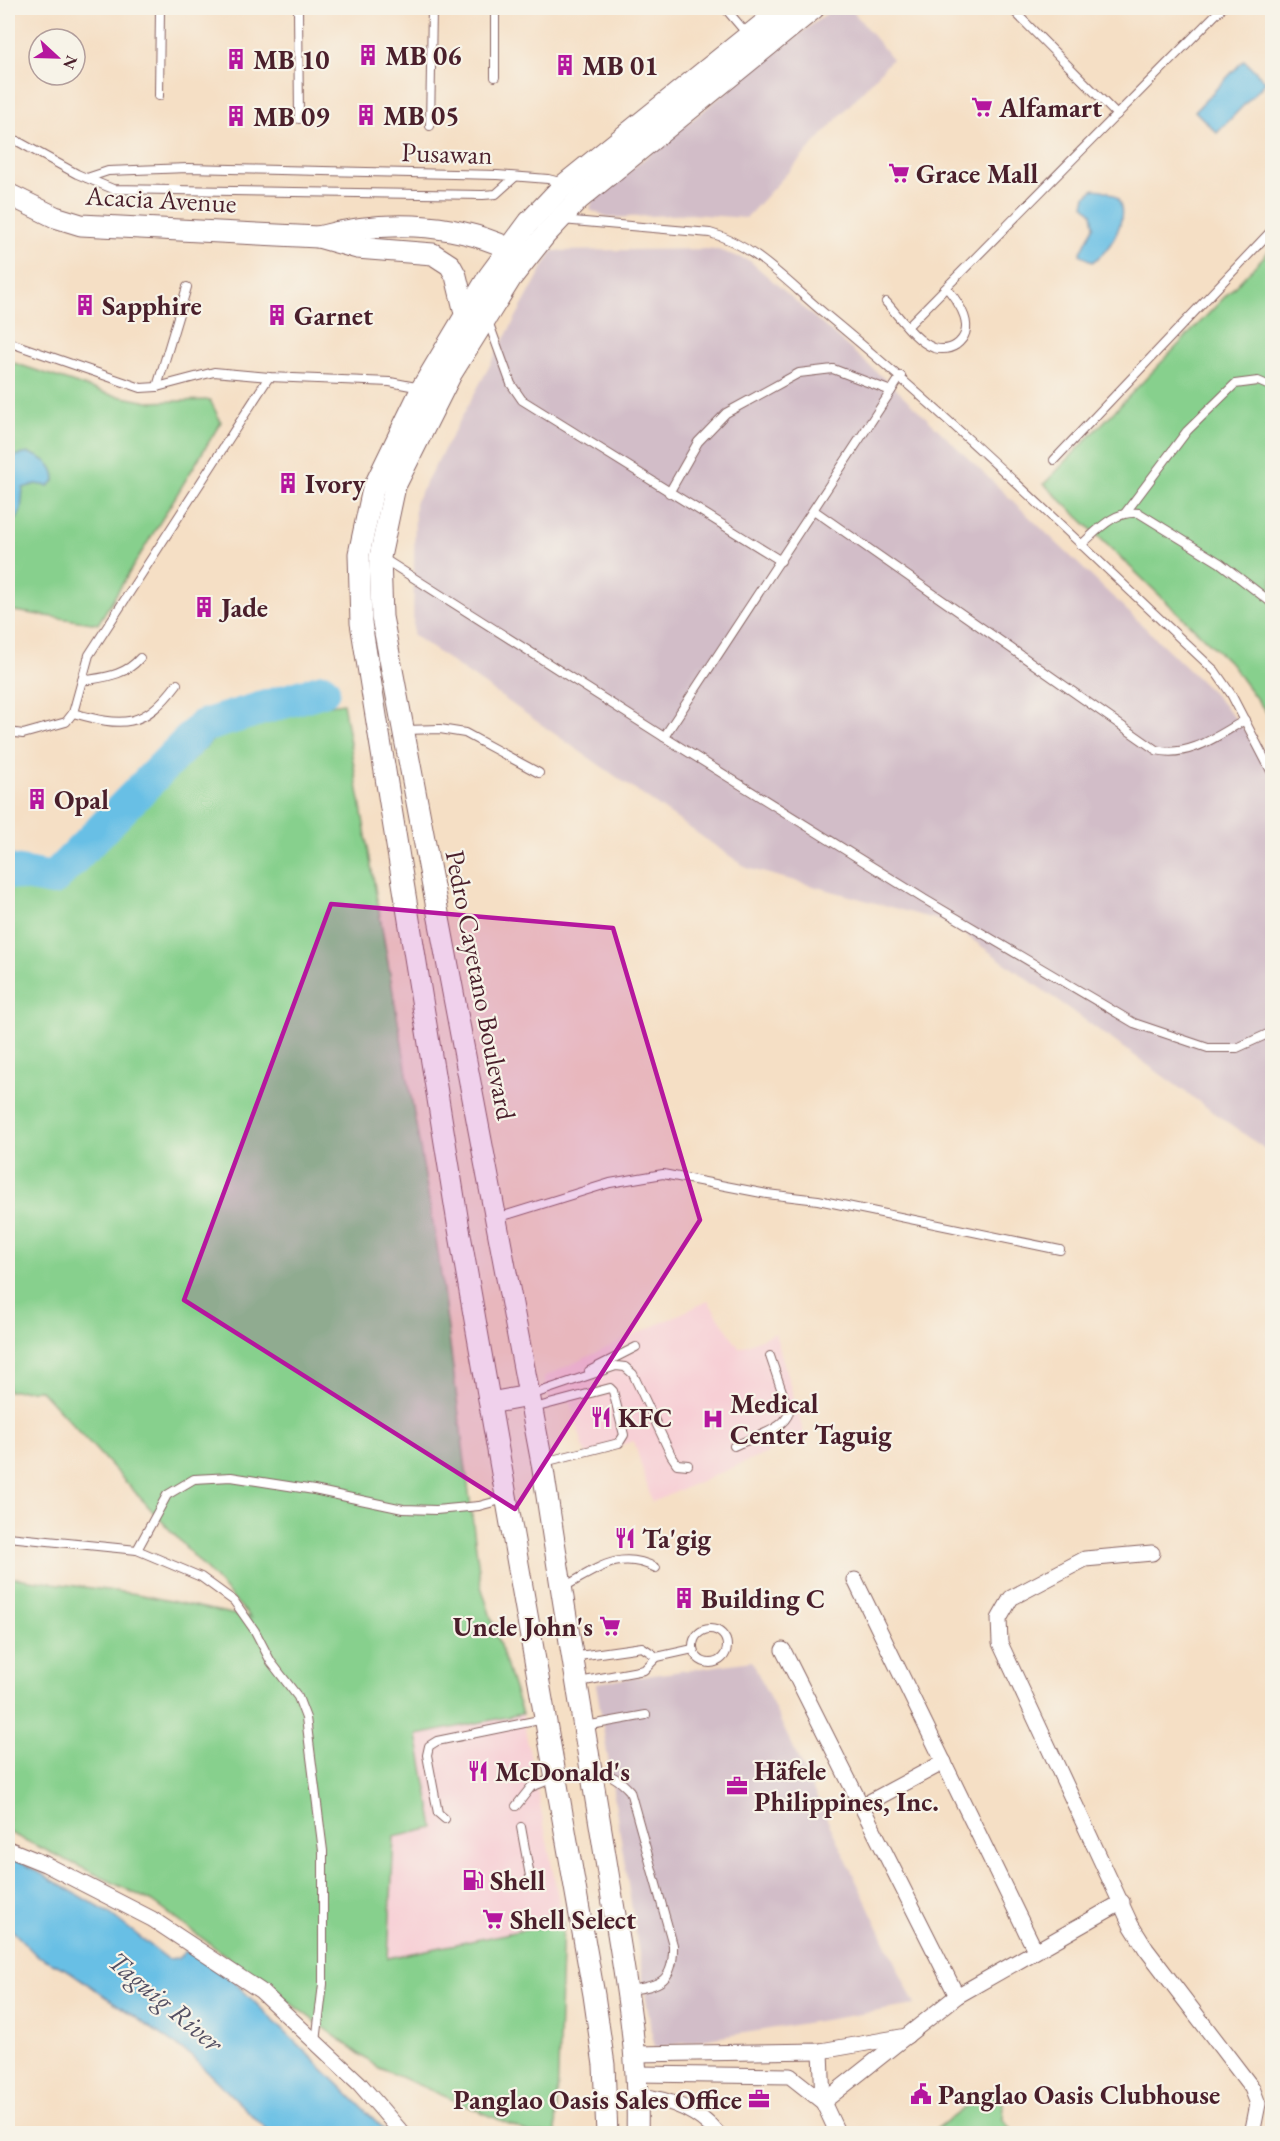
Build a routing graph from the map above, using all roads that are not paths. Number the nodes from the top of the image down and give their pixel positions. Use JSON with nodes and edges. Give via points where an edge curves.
{"nodes":[{"id":1,"x":159,"y":8,"type":"edge"},
{"id":2,"x":298,"y":8,"type":"edge"},
{"id":3,"x":432,"y":8,"type":"edge"},
{"id":4,"x":495,"y":8,"type":"edge"},
{"id":5,"x":724,"y":8,"type":"edge"},
{"id":6,"x":783,"y":8,"type":"edge"},
{"id":7,"x":814,"y":8,"type":"edge"},
{"id":8,"x":1011,"y":8,"type":"edge"},
{"id":9,"x":1222,"y":8,"type":"edge"},
{"id":10,"x":749,"y":36,"type":"junction"},
{"id":11,"x":495,"y":78,"type":"dead end"},
{"id":12,"x":159,"y":96,"type":"dead end"},
{"id":13,"x":1117,"y":114,"type":"junction"},
{"id":14,"x":299,"y":119,"type":"dead end"},
{"id":15,"x":430,"y":126,"type":"dead end"},
{"id":16,"x":8,"y":136,"type":"edge"},
{"id":17,"x":515,"y":177,"type":"junction"},
{"id":18,"x":87,"y":178,"type":"junction"},
{"id":19,"x":565,"y":184,"type":"junction"},
{"id":20,"x":8,"y":194,"type":"edge"},
{"id":21,"x":558,"y":220,"type":"junction"},
{"id":22,"x":1272,"y":230,"type":"edge"},
{"id":23,"x":318,"y":237,"type":"junction"},
{"id":24,"x":508,"y":248,"type":"junction"},
{"id":25,"x":187,"y":287,"type":"dead end"},
{"id":26,"x":947,"y":288,"type":"junction"},
{"id":27,"x":886,"y":302,"type":"dead end"},
{"id":28,"x":465,"y":313,"type":"junction"},
{"id":29,"x":486,"y":315,"type":"junction"},
{"id":30,"x":908,"y":326,"type":"junction"},
{"id":31,"x":8,"y":342,"type":"edge"},
{"id":32,"x":901,"y":376,"type":"junction"},
{"id":33,"x":269,"y":377,"type":"junction"},
{"id":34,"x":157,"y":387,"type":"junction"},
{"id":35,"x":1272,"y":387,"type":"edge"},
{"id":36,"x":422,"y":388,"type":"junction"},
{"id":37,"x":891,"y":391,"type":"junction"},
{"id":38,"x":1054,"y":460,"type":"dead end"},
{"id":39,"x":669,"y":493,"type":"junction"},
{"id":40,"x":815,"y":511,"type":"junction"},
{"id":41,"x":1126,"y":512,"type":"junction"},
{"id":42,"x":1080,"y":545,"type":"junction"},
{"id":43,"x":380,"y":557,"type":"junction"},
{"id":44,"x":781,"y":561,"type":"junction"},
{"id":45,"x":1272,"y":603,"type":"edge"},
{"id":46,"x":140,"y":658,"type":"dead end"},
{"id":47,"x":82,"y":681,"type":"junction"},
{"id":48,"x":177,"y":684,"type":"dead end"},
{"id":49,"x":73,"y":713,"type":"junction"},
{"id":50,"x":1245,"y":720,"type":"junction"},
{"id":51,"x":403,"y":730,"type":"junction"},
{"id":52,"x":8,"y":732,"type":"edge"},
{"id":53,"x":664,"y":737,"type":"junction"},
{"id":54,"x":539,"y":772,"type":"dead end"},
{"id":55,"x":1272,"y":773,"type":"edge"},
{"id":56,"x":1272,"y":1032,"type":"edge"},
{"id":57,"x":497,"y":1218,"type":"junction"},
{"id":58,"x":1060,"y":1250,"type":"dead end"},
{"id":59,"x":636,"y":1347,"type":"dead end"},
{"id":60,"x":770,"y":1356,"type":"dead end"},
{"id":61,"x":567,"y":1383,"type":"junction"},
{"id":62,"x":490,"y":1403,"type":"junction"},
{"id":63,"x":530,"y":1403,"type":"junction"},
{"id":64,"x":734,"y":1446,"type":"dead end"},
{"id":65,"x":542,"y":1463,"type":"junction"},
{"id":66,"x":688,"y":1465,"type":"dead end"},
{"id":67,"x":506,"y":1498,"type":"junction"},
{"id":68,"x":8,"y":1537,"type":"edge"},
{"id":69,"x":137,"y":1550,"type":"junction"},
{"id":70,"x":1152,"y":1553,"type":"dead end"},
{"id":71,"x":656,"y":1568,"type":"dead end"},
{"id":72,"x":855,"y":1580,"type":"dead end"},
{"id":73,"x":560,"y":1589,"type":"junction"},
{"id":74,"x":693,"y":1649,"type":"junction"},
{"id":75,"x":783,"y":1650,"type":"dead end"},
{"id":76,"x":572,"y":1657,"type":"junction"},
{"id":77,"x":657,"y":1657,"type":"junction"},
{"id":78,"x":576,"y":1683,"type":"junction"},
{"id":79,"x":646,"y":1715,"type":"dead end"},
{"id":80,"x":546,"y":1718,"type":"junction"},
{"id":81,"x":584,"y":1726,"type":"junction"},
{"id":82,"x":944,"y":1762,"type":"junction"},
{"id":83,"x":591,"y":1772,"type":"junction"},
{"id":84,"x":558,"y":1777,"type":"junction"},
{"id":85,"x":516,"y":1806,"type":"dead end"},
{"id":86,"x":862,"y":1806,"type":"junction"},
{"id":87,"x":445,"y":1819,"type":"dead end"},
{"id":88,"x":521,"y":1827,"type":"dead end"},
{"id":89,"x":8,"y":1849,"type":"edge"},
{"id":90,"x":530,"y":1876,"type":"dead end"},
{"id":91,"x":1122,"y":1902,"type":"junction"},
{"id":92,"x":1035,"y":1950,"type":"junction"},
{"id":93,"x":627,"y":1990,"type":"junction"},
{"id":94,"x":594,"y":1995,"type":"junction"},
{"id":95,"x":957,"y":1996,"type":"junction"},
{"id":96,"x":910,"y":2036,"type":"junction"},
{"id":97,"x":316,"y":2043,"type":"junction"},
{"id":98,"x":821,"y":2051,"type":"junction"},
{"id":99,"x":708,"y":2053,"type":"junction"},
{"id":100,"x":636,"y":2064,"type":"junction"},
{"id":101,"x":707,"y":2075,"type":"junction"},
{"id":102,"x":639,"y":2096,"type":"junction"},
{"id":103,"x":823,"y":2102,"type":"junction"},
{"id":104,"x":403,"y":2133,"type":"edge"},
{"id":105,"x":607,"y":2133,"type":"edge"},
{"id":106,"x":637,"y":2133,"type":"edge"},
{"id":107,"x":718,"y":2133,"type":"edge"},
{"id":108,"x":838,"y":2133,"type":"edge"},
{"id":109,"x":1252,"y":2133,"type":"edge"}],
"edges":[{"from":1,"to":12,"type":"lane"},
{"from":2,"to":14,"type":"lane"},
{"from":3,"to":15,"type":"lane"},
{"from":4,"to":11,"type":"lane"},
{"from":5,"to":10,"type":"lane"},
{"from":6,"to":10,"type":"main road","name":"Pedro Cayetano Boulevard"},
{"from":7,"to":21,"type":"main road","name":"Pedro Cayetano Boulevard","via":[[603,178]]},
{"from":8,"to":13,"type":"lane"},
{"from":9,"to":13,"type":"lane"},
{"from":10,"to":19,"type":"main road","name":"Pedro Cayetano Boulevard"},
{"from":13,"to":26,"type":"lane"},
{"from":16,"to":18,"type":"lane"},
{"from":17,"to":18,"type":"lane","name":"Pusawan","via":[[188,168],[108,171]]},
{"from":17,"to":18,"type":"lane","name":"Pusawan","via":[[496,194],[483,195],[113,189]]},
{"from":17,"to":19,"type":"lane"},
{"from":19,"to":24,"type":"main road","name":"Pedro Cayetano Boulevard"},
{"from":20,"to":23,"type":"main road","name":"Acacia Avenue","via":[[81,225]]},
{"from":21,"to":29,"type":"main road","name":"Pedro Cayetano Boulevard"},
{"from":21,"to":32,"type":"lane","via":[[731,238]]},
{"from":22,"to":38,"type":"lane"},
{"from":23,"to":24,"type":"main road","name":"Acacia Avenue","via":[[349,228],[434,227],[469,233]]},
{"from":23,"to":28,"type":"main road","name":"Acacia Avenue","via":[[357,248],[423,252],[442,258],[456,276]]},
{"from":24,"to":28,"type":"main road","name":"Pedro Cayetano Boulevard"},
{"from":25,"to":34,"type":"lane"},
{"from":26,"to":30,"type":"lane"},
{"from":26,"to":30,"type":"lane","via":[[966,318],[967,331],[959,342],[949,349],[934,348]]},
{"from":27,"to":30,"type":"lane"},
{"from":28,"to":36,"type":"main road","name":"Pedro Cayetano Boulevard"},
{"from":29,"to":39,"type":"lane","via":[[511,384],[522,399]]},
{"from":29,"to":43,"type":"main road","name":"Pedro Cayetano Boulevard","via":[[402,468],[390,502]]},
{"from":31,"to":34,"type":"lane","via":[[141,388]]},
{"from":32,"to":37,"type":"lane"},
{"from":32,"to":42,"type":"lane"},
{"from":33,"to":34,"type":"lane","via":[[214,372]]},
{"from":33,"to":36,"type":"lane","via":[[390,382]]},
{"from":33,"to":47,"type":"lane","via":[[89,655]]},
{"from":35,"to":41,"type":"lane","via":[[1258,381],[1235,384],[1187,431]]},
{"from":36,"to":62,"type":"main road","name":"Pedro Cayetano Boulevard","via":[[373,489],[359,554],[358,599]]},
{"from":37,"to":39,"type":"lane","via":[[833,369],[799,373],[726,413],[698,442]]},
{"from":37,"to":40,"type":"lane"},
{"from":39,"to":44,"type":"lane"},
{"from":40,"to":44,"type":"lane"},
{"from":40,"to":50,"type":"lane","via":[[1156,750],[1189,750]]},
{"from":41,"to":42,"type":"lane","via":[[1115,515]]},
{"from":41,"to":45,"type":"lane","via":[[1138,513],[1191,545]]},
{"from":42,"to":50,"type":"lane","via":[[1215,671]]},
{"from":43,"to":51,"type":"main road","name":"Pedro Cayetano Boulevard","via":[[382,616]]},
{"from":43,"to":53,"type":"lane"},
{"from":44,"to":53,"type":"lane"},
{"from":46,"to":47,"type":"lane","via":[[119,674]]},
{"from":47,"to":49,"type":"lane"},
{"from":48,"to":49,"type":"lane","via":[[148,714],[120,724]]},
{"from":49,"to":52,"type":"lane","via":[[66,722],[44,730]]},
{"from":50,"to":55,"type":"lane"},
{"from":51,"to":54,"type":"lane","via":[[465,733]]},
{"from":51,"to":57,"type":"main road","name":"Pedro Cayetano Boulevard"},
{"from":53,"to":56,"type":"lane","via":[[924,899],[1134,1023],[1208,1048],[1237,1048]]},
{"from":57,"to":58,"type":"lane","via":[[610,1183],[663,1174],[818,1200]]},
{"from":57,"to":63,"type":"main road","name":"Pedro Cayetano Boulevard"},
{"from":59,"to":61,"type":"lane"},
{"from":60,"to":64,"type":"lane","via":[[789,1412],[787,1419]]},
{"from":61,"to":63,"type":"lane"},
{"from":61,"to":66,"type":"lane","via":[[616,1366],[625,1367],[633,1374],[677,1464]]},
{"from":62,"to":63,"type":"main road"},
{"from":62,"to":67,"type":"main road","name":"Pedro Cayetano Boulevard"},
{"from":63,"to":65,"type":"main road","name":"Pedro Cayetano Boulevard"},
{"from":63,"to":65,"type":"lane","via":[[610,1388],[624,1435],[619,1443]]},
{"from":65,"to":73,"type":"main road","name":"Pedro Cayetano Boulevard"},
{"from":67,"to":69,"type":"lane","via":[[479,1506],[403,1509],[231,1477],[194,1479],[166,1496]]},
{"from":67,"to":80,"type":"main road","name":"Pedro Cayetano Boulevard"},
{"from":68,"to":69,"type":"lane"},
{"from":69,"to":97,"type":"lane","via":[[201,1577],[234,1600],[271,1662],[298,1697],[306,1718],[323,1851],[323,1984]]},
{"from":70,"to":91,"type":"street","via":[[1085,1559],[1011,1598],[999,1619],[1000,1643]]},
{"from":71,"to":73,"type":"lane","via":[[625,1559],[608,1563]]},
{"from":72,"to":82,"type":"street"},
{"from":73,"to":76,"type":"main road","name":"Pedro Cayetano Boulevard"},
{"from":74,"to":74,"type":"lane","via":[[696,1637],[705,1630],[716,1630],[727,1643],[723,1658],[713,1663],[698,1658]]},
{"from":74,"to":77,"type":"lane"},
{"from":75,"to":86,"type":"street"},
{"from":76,"to":77,"type":"lane","via":[[642,1647]]},
{"from":76,"to":78,"type":"main road","name":"Pedro Cayetano Boulevard"},
{"from":77,"to":78,"type":"lane","via":[[644,1670]]},
{"from":78,"to":81,"type":"main road","name":"Pedro Cayetano Boulevard"},
{"from":79,"to":81,"type":"lane"},
{"from":80,"to":84,"type":"main road","name":"Pedro Cayetano Boulevard"},
{"from":80,"to":87,"type":"lane","via":[[437,1741],[429,1746],[427,1755],[438,1814]]},
{"from":81,"to":83,"type":"main road","name":"Pedro Cayetano Boulevard"},
{"from":82,"to":86,"type":"street"},
{"from":82,"to":92,"type":"street"},
{"from":83,"to":93,"type":"main road","name":"Pedro Cayetano Boulevard"},
{"from":83,"to":93,"type":"lane","via":[[619,1779],[630,1791],[673,1945],[668,1976],[656,1986]]},
{"from":84,"to":85,"type":"lane","via":[[531,1786]]},
{"from":84,"to":94,"type":"main road","name":"Pedro Cayetano Boulevard"},
{"from":86,"to":95,"type":"street"},
{"from":88,"to":90,"type":"lane"},
{"from":89,"to":97,"type":"street","via":[[152,1920],[261,1991]]},
{"from":91,"to":92,"type":"street"},
{"from":91,"to":109,"type":"street","via":[[1146,1949],[1252,2088],[1258,2104]]},
{"from":92,"to":95,"type":"street"},
{"from":93,"to":94,"type":"main road"},
{"from":93,"to":100,"type":"main road","name":"Pedro Cayetano Boulevard"},
{"from":94,"to":105,"type":"main road","name":"Pedro Cayetano Boulevard","via":[[604,2065]]},
{"from":95,"to":96,"type":"street"},
{"from":96,"to":98,"type":"street"},
{"from":96,"to":103,"type":"street"},
{"from":97,"to":104,"type":"street","via":[[359,2083]]},
{"from":98,"to":99,"type":"street"},
{"from":98,"to":103,"type":"street"},
{"from":99,"to":100,"type":"street"},
{"from":99,"to":101,"type":"street"},
{"from":100,"to":101,"type":"street"},
{"from":100,"to":102,"type":"main road","name":"Pedro Cayetano Boulevard"},
{"from":101,"to":103,"type":"street","via":[[790,2076]]},
{"from":102,"to":106,"type":"main road","name":"Pedro Cayetano Boulevard"},
{"from":102,"to":107,"type":"street","via":[[671,2102]]},
{"from":103,"to":108,"type":"street"}]}
